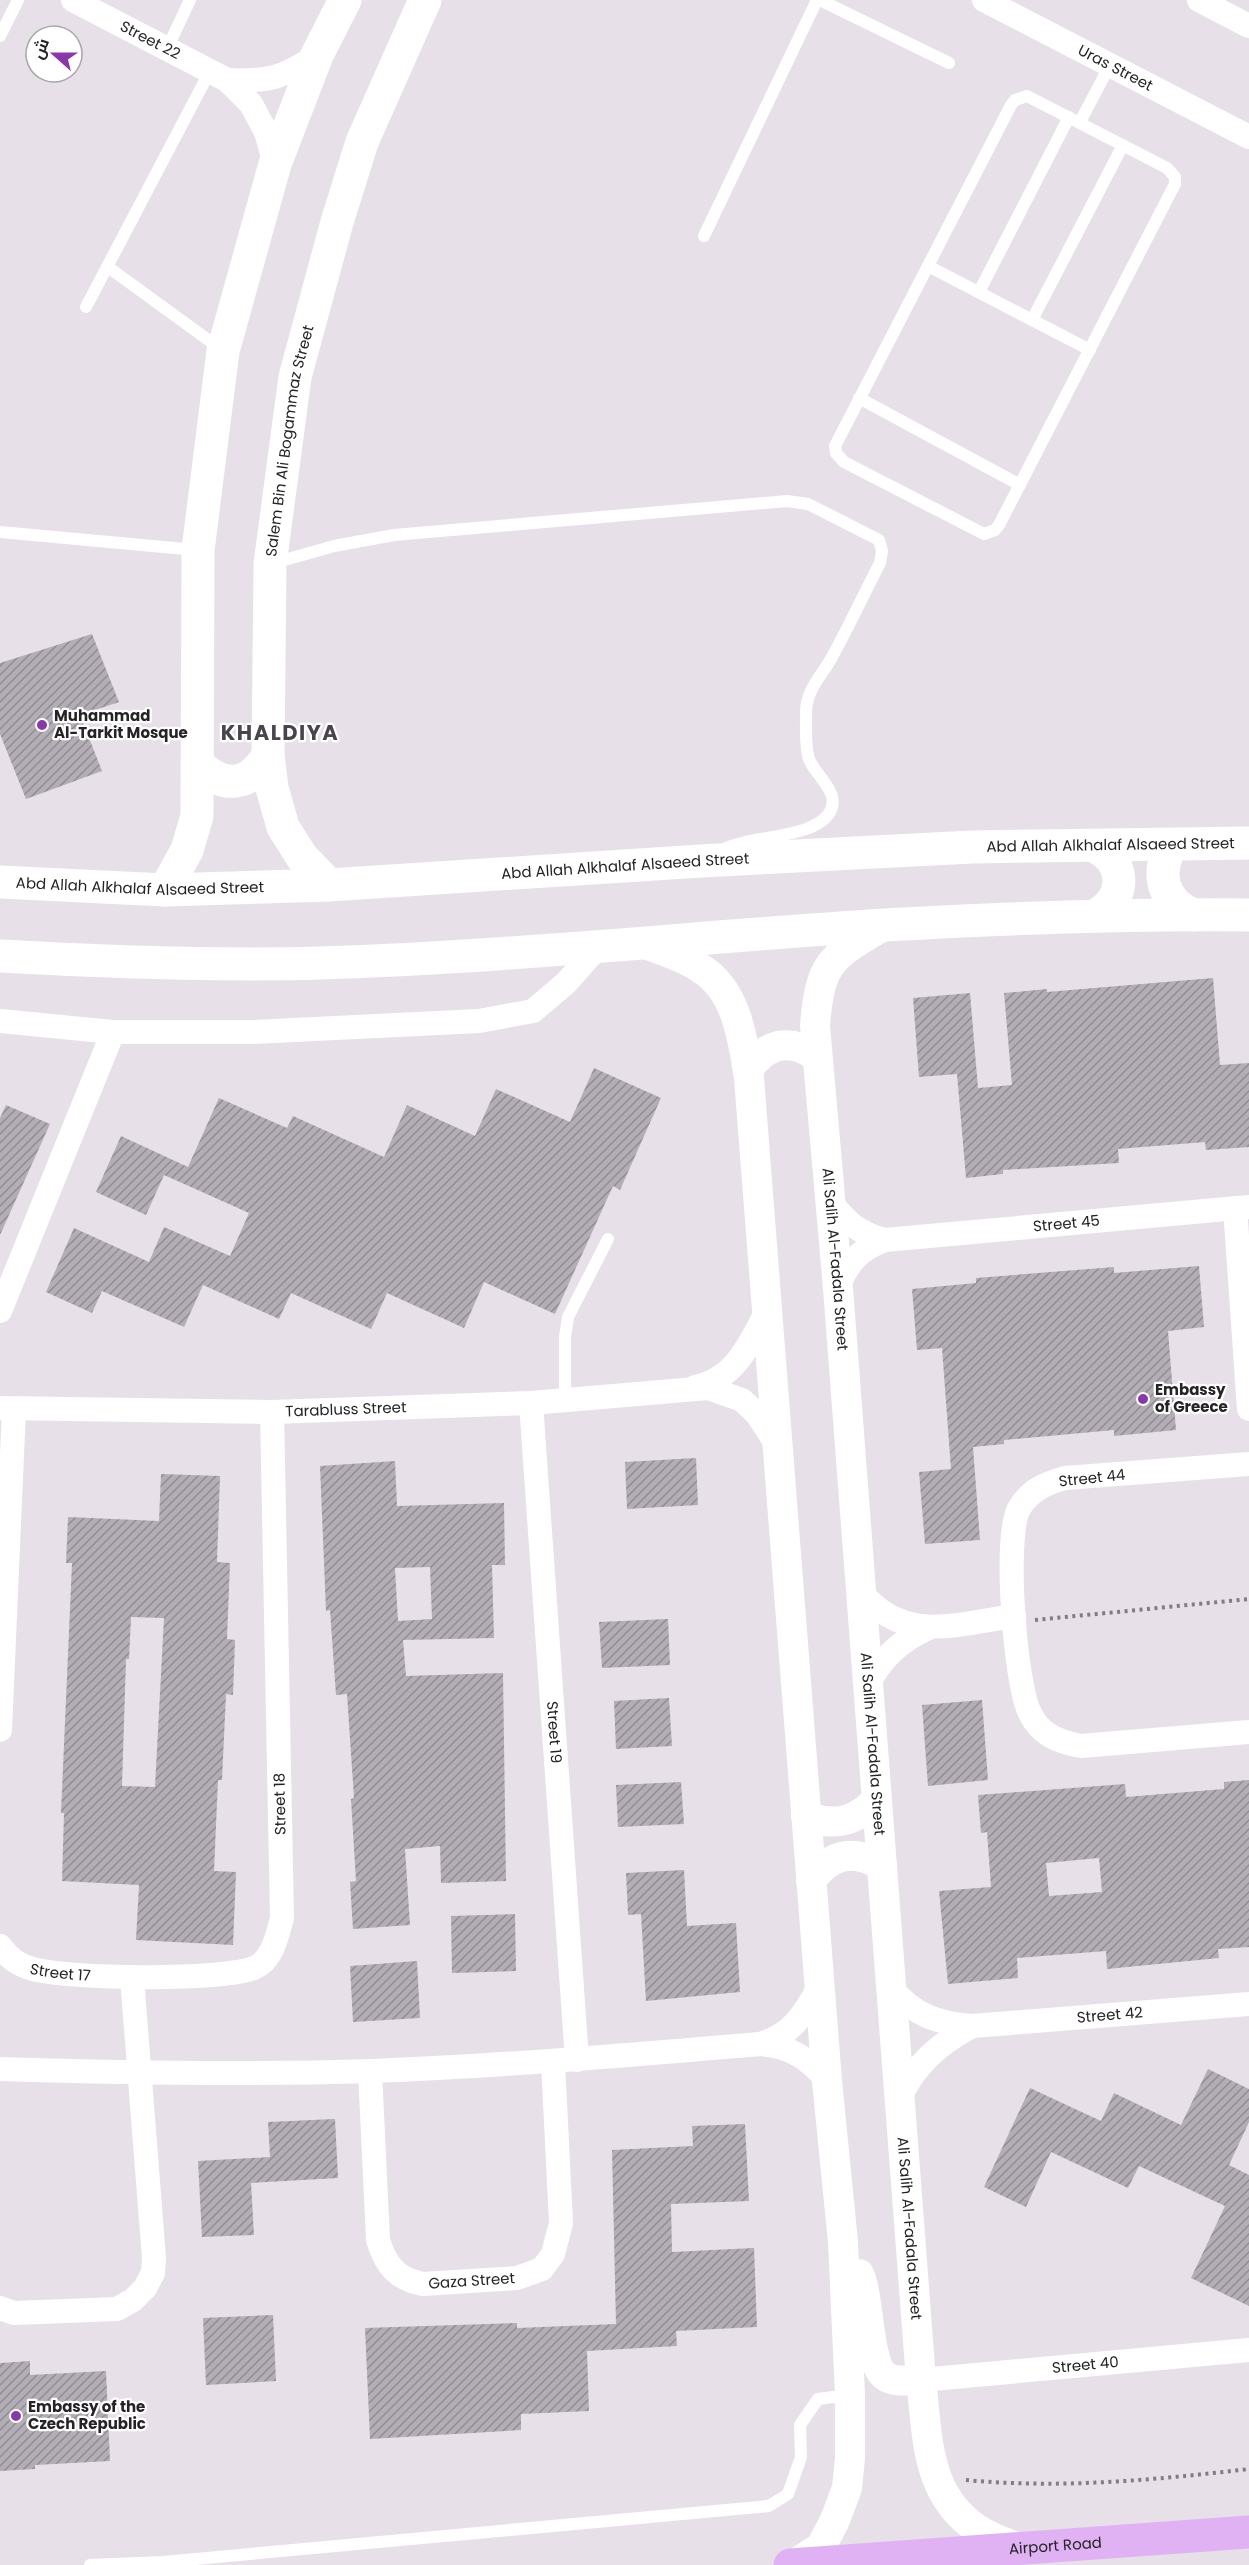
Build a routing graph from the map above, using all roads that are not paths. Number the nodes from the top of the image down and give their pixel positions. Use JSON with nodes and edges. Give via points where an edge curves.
{"nodes":[{"id":1,"x":18,"y":0,"type":"edge"},
{"id":2,"x":73,"y":0,"type":"edge"},
{"id":3,"x":190,"y":0,"type":"edge"},
{"id":4,"x":345,"y":0,"type":"edge"},
{"id":5,"x":425,"y":0,"type":"edge"},
{"id":6,"x":818,"y":0,"type":"edge"},
{"id":7,"x":984,"y":0,"type":"edge"},
{"id":8,"x":1199,"y":0,"type":"edge"},
{"id":9,"x":1246,"y":17,"type":"edge"},
{"id":10,"x":0,"y":36,"type":"edge"},
{"id":11,"x":167,"y":49,"type":"junction"},
{"id":12,"x":317,"y":55,"type":"junction"},
{"id":13,"x":949,"y":63,"type":"dead end"},
{"id":14,"x":1110,"y":65,"type":"junction"},
{"id":15,"x":219,"y":76,"type":"junction"},
{"id":16,"x":1075,"y":120,"type":"junction"},
{"id":17,"x":1249,"y":137,"type":"edge"},
{"id":18,"x":1123,"y":145,"type":"junction"},
{"id":19,"x":275,"y":164,"type":"junction"},
{"id":20,"x":704,"y":236,"type":"dead end"},
{"id":21,"x":928,"y":266,"type":"junction"},
{"id":22,"x":108,"y":267,"type":"junction"},
{"id":23,"x":979,"y":292,"type":"junction"},
{"id":24,"x":86,"y":307,"type":"dead end"},
{"id":25,"x":1032,"y":320,"type":"junction"},
{"id":26,"x":223,"y":351,"type":"junction"},
{"id":27,"x":1090,"y":351,"type":"junction"},
{"id":28,"x":859,"y":398,"type":"junction"},
{"id":29,"x":1020,"y":485,"type":"junction"},
{"id":30,"x":0,"y":532,"type":"edge"},
{"id":31,"x":198,"y":550,"type":"junction"},
{"id":32,"x":270,"y":564,"type":"junction"},
{"id":33,"x":268,"y":755,"type":"junction"},
{"id":34,"x":199,"y":765,"type":"junction"},
{"id":35,"x":1249,"y":843,"type":"edge"},
{"id":36,"x":1172,"y":845,"type":"junction"},
{"id":37,"x":1096,"y":847,"type":"junction"},
{"id":38,"x":700,"y":861,"type":"junction"},
{"id":39,"x":0,"y":882,"type":"edge"},
{"id":40,"x":329,"y":885,"type":"junction"},
{"id":41,"x":165,"y":890,"type":"junction"},
{"id":42,"x":1096,"y":915,"type":"junction"},
{"id":43,"x":1192,"y":915,"type":"junction"},
{"id":44,"x":1249,"y":915,"type":"edge"},
{"id":45,"x":885,"y":925,"type":"junction"},
{"id":46,"x":645,"y":944,"type":"junction"},
{"id":47,"x":597,"y":948,"type":"junction"},
{"id":48,"x":0,"y":956,"type":"edge"},
{"id":49,"x":0,"y":1021,"type":"edge"},
{"id":50,"x":113,"y":1032,"type":"junction"},
{"id":51,"x":817,"y":1057,"type":"junction"},
{"id":52,"x":748,"y":1071,"type":"junction"},
{"id":53,"x":830,"y":1201,"type":"junction"},
{"id":54,"x":1242,"y":1208,"type":"edge"},
{"id":55,"x":608,"y":1239,"type":"dead end"},
{"id":56,"x":885,"y":1240,"type":"junction"},
{"id":57,"x":838,"y":1288,"type":"junction"},
{"id":58,"x":768,"y":1309,"type":"junction"},
{"id":59,"x":0,"y":1311,"type":"edge"},
{"id":60,"x":693,"y":1388,"type":"junction"},
{"id":61,"x":565,"y":1399,"type":"junction"},
{"id":62,"x":531,"y":1403,"type":"junction"},
{"id":63,"x":7,"y":1408,"type":"edge"},
{"id":64,"x":1249,"y":1409,"type":"edge"},
{"id":65,"x":272,"y":1412,"type":"junction"},
{"id":66,"x":778,"y":1447,"type":"junction"},
{"id":67,"x":1249,"y":1464,"type":"edge"},
{"id":68,"x":862,"y":1593,"type":"junction"},
{"id":69,"x":1015,"y":1619,"type":"junction"},
{"id":70,"x":928,"y":1628,"type":"junction"},
{"id":71,"x":868,"y":1684,"type":"junction"},
{"id":72,"x":0,"y":1730,"type":"edge"},
{"id":73,"x":1249,"y":1732,"type":"edge"},
{"id":74,"x":876,"y":1800,"type":"junction"},
{"id":75,"x":806,"y":1816,"type":"junction"},
{"id":76,"x":882,"y":1866,"type":"junction"},
{"id":77,"x":811,"y":1881,"type":"junction"},
{"id":78,"x":0,"y":1946,"type":"edge"},
{"id":79,"x":132,"y":1978,"type":"junction"},
{"id":80,"x":819,"y":1987,"type":"junction"},
{"id":81,"x":890,"y":1987,"type":"junction"},
{"id":82,"x":1249,"y":2004,"type":"edge"},
{"id":83,"x":972,"y":2026,"type":"junction"},
{"id":84,"x":760,"y":2044,"type":"junction"},
{"id":85,"x":565,"y":2061,"type":"junction"},
{"id":86,"x":0,"y":2069,"type":"edge"},
{"id":87,"x":370,"y":2071,"type":"junction"},
{"id":88,"x":138,"y":2074,"type":"junction"},
{"id":89,"x":826,"y":2081,"type":"junction"},
{"id":90,"x":899,"y":2100,"type":"junction"},
{"id":91,"x":843,"y":2242,"type":"junction"},
{"id":92,"x":0,"y":2308,"type":"edge"},
{"id":93,"x":1249,"y":2350,"type":"edge"},
{"id":94,"x":921,"y":2380,"type":"junction"},
{"id":95,"x":850,"y":2395,"type":"junction"},
{"id":96,"x":1249,"y":2532,"type":"edge"},
{"id":97,"x":1020,"y":2549,"type":"junction"},
{"id":98,"x":90,"y":2565,"type":"edge"},
{"id":99,"x":791,"y":2565,"type":"edge"}],
"edges":[{"from":1,"to":10,"type":"lane"},
{"from":2,"to":11,"type":"street","name":"Street 22"},
{"from":3,"to":11,"type":"lane"},
{"from":4,"to":12,"type":"main road"},
{"from":5,"to":32,"type":"main road","name":"Salem Bin Ali Bogammaz Street","via":[[363,142],[331,244],[295,376]]},
{"from":6,"to":13,"type":"lane"},
{"from":6,"to":20,"type":"lane"},
{"from":7,"to":14,"type":"street","name":"Uras Street"},
{"from":8,"to":9,"type":"street"},
{"from":11,"to":15,"type":"street","name":"Street 22"},
{"from":12,"to":15,"type":"street","name":"Street 22","via":[[290,73],[259,82]]},
{"from":12,"to":19,"type":"main road"},
{"from":14,"to":16,"type":"lane"},
{"from":14,"to":17,"type":"street","name":"Uras Street"},
{"from":15,"to":19,"type":"street","name":"Street 22","via":[[251,104],[266,132]]},
{"from":15,"to":22,"type":"lane"},
{"from":16,"to":18,"type":"lane"},
{"from":16,"to":21,"type":"lane","via":[[1027,96],[1015,100]]},
{"from":16,"to":23,"type":"lane"},
{"from":18,"to":25,"type":"lane"},
{"from":18,"to":27,"type":"lane","via":[[1167,168],[1175,177],[1175,184]]},
{"from":19,"to":26,"type":"main road"},
{"from":21,"to":23,"type":"lane"},
{"from":21,"to":28,"type":"lane"},
{"from":22,"to":24,"type":"lane"},
{"from":22,"to":26,"type":"lane"},
{"from":23,"to":25,"type":"lane"},
{"from":25,"to":27,"type":"lane"},
{"from":26,"to":31,"type":"main road"},
{"from":27,"to":29,"type":"lane"},
{"from":28,"to":29,"type":"lane"},
{"from":28,"to":29,"type":"lane","via":[[835,446],[844,462],[984,534],[996,530]]},
{"from":30,"to":31,"type":"lane"},
{"from":31,"to":34,"type":"main road"},
{"from":32,"to":33,"type":"main road","name":"Salem Bin Ali Bogammaz Street"},
{"from":32,"to":38,"type":"lane","via":[[394,535],[787,501],[808,504],[879,540],[880,563],[807,699],[809,759],[829,789],[830,813],[808,828],[735,843]]},
{"from":33,"to":34,"type":"main road","via":[[259,770],[236,781],[211,777]]},
{"from":33,"to":40,"type":"main road","name":"Salem Bin Ali Bogammaz Street","via":[[272,788],[284,827],[302,856]]},
{"from":34,"to":41,"type":"main road","via":[[194,827],[187,850]]},
{"from":35,"to":36,"type":"main road","name":"Abd Allah Alkhalaf Alsaeed Street"},
{"from":36,"to":37,"type":"main road","name":"Abd Allah Alkhalaf Alsaeed Street"},
{"from":36,"to":43,"type":"main road","via":[[1165,857],[1163,886],[1180,909]]},
{"from":37,"to":38,"type":"main road","name":"Abd Allah Alkhalaf Alsaeed Street","via":[[972,847]]},
{"from":37,"to":42,"type":"main road","via":[[1113,860],[1120,881],[1113,902]]},
{"from":38,"to":40,"type":"main road","name":"Abd Allah Alkhalaf Alsaeed Street"},
{"from":39,"to":41,"type":"main road","name":"Abd Allah Alkhalaf Alsaeed Street"},
{"from":40,"to":41,"type":"main road","name":"Abd Allah Alkhalaf Alsaeed Street"},
{"from":42,"to":43,"type":"main road"},
{"from":42,"to":45,"type":"main road"},
{"from":43,"to":44,"type":"main road"},
{"from":45,"to":46,"type":"main road"},
{"from":45,"to":51,"type":"street","name":"Ali Salih Al-Fadala Street","via":[[838,956],[823,975],[817,994]]},
{"from":46,"to":47,"type":"main road"},
{"from":46,"to":52,"type":"street","via":[[702,968],[720,986],[734,1010]]},
{"from":47,"to":48,"type":"main road","via":[[321,963],[147,964]]},
{"from":47,"to":50,"type":"street","via":[[566,983],[532,1011],[478,1021],[252,1032]]},
{"from":49,"to":50,"type":"street"},
{"from":50,"to":59,"type":"street"},
{"from":51,"to":52,"type":"street","via":[[806,1049],[778,1045],[765,1050]]},
{"from":51,"to":53,"type":"street","name":"Ali Salih Al-Fadala Street"},
{"from":52,"to":58,"type":"street"},
{"from":53,"to":56,"type":"street","name":"Street 45","via":[[852,1226]]},
{"from":53,"to":57,"type":"street","name":"Ali Salih Al-Fadala Street"},
{"from":54,"to":56,"type":"street","name":"Street 45"},
{"from":54,"to":64,"type":"street"},
{"from":55,"to":61,"type":"lane","via":[[568,1317]]},
{"from":56,"to":57,"type":"street","name":"Street 45","via":[[868,1246],[852,1259]]},
{"from":57,"to":68,"type":"street","name":"Ali Salih Al-Fadala Street"},
{"from":58,"to":60,"type":"street","name":"Tarabluss Street","via":[[743,1355],[728,1373]]},
{"from":58,"to":66,"type":"street"},
{"from":60,"to":61,"type":"street","name":"Tarabluss Street"},
{"from":60,"to":66,"type":"street","name":"Tarabluss Street","via":[[708,1388],[742,1400],[757,1414]]},
{"from":61,"to":62,"type":"street","name":"Tarabluss Street"},
{"from":62,"to":65,"type":"street","name":"Tarabluss Street"},
{"from":62,"to":85,"type":"street","name":"Street 19"},
{"from":63,"to":65,"type":"street","name":"Tarabluss Street"},
{"from":63,"to":72,"type":"street"},
{"from":65,"to":79,"type":"street","name":"Street 18","via":[[282,1918],[268,1957],[255,1967],[237,1972]]},
{"from":66,"to":75,"type":"street"},
{"from":67,"to":69,"type":"street","name":"Street 44","via":[[1065,1478],[1032,1493],[1012,1524]]},
{"from":68,"to":70,"type":"street","via":[[880,1612],[896,1621]]},
{"from":68,"to":71,"type":"street","name":"Ali Salih Al-Fadala Street"},
{"from":69,"to":70,"type":"street"},
{"from":69,"to":73,"type":"street","name":"Street 44","via":[[1024,1698],[1030,1714],[1050,1737],[1081,1746]]},
{"from":70,"to":71,"type":"street","via":[[896,1647]]},
{"from":71,"to":74,"type":"street","name":"Ali Salih Al-Fadala Street"},
{"from":74,"to":75,"type":"street","via":[[868,1810],[844,1822],[831,1823]]},
{"from":74,"to":76,"type":"street","name":"Ali Salih Al-Fadala Street"},
{"from":75,"to":77,"type":"street"},
{"from":76,"to":77,"type":"street","via":[[856,1854],[843,1855],[830,1860]]},
{"from":76,"to":81,"type":"street","name":"Ali Salih Al-Fadala Street"},
{"from":77,"to":80,"type":"street"},
{"from":78,"to":79,"type":"street","name":"Street 17","via":[[19,1964],[34,1970]]},
{"from":79,"to":88,"type":"street"},
{"from":80,"to":84,"type":"street","via":[[794,2027],[777,2039]]},
{"from":80,"to":89,"type":"street"},
{"from":81,"to":83,"type":"street","name":"Street 42","via":[[906,2005],[922,2014]]},
{"from":81,"to":90,"type":"street","name":"Ali Salih Al-Fadala Street"},
{"from":82,"to":83,"type":"street","name":"Street 42"},
{"from":83,"to":90,"type":"street","name":"Street 42","via":[[940,2046],[921,2064]]},
{"from":84,"to":85,"type":"street"},
{"from":84,"to":89,"type":"street","via":[[795,2052]]},
{"from":85,"to":87,"type":"street"},
{"from":85,"to":87,"type":"street","name":"Gaza Street","via":[[561,2223],[553,2254],[542,2268],[517,2278],[423,2284],[396,2274],[384,2259],[378,2240]]},
{"from":86,"to":88,"type":"street"},
{"from":87,"to":88,"type":"street"},
{"from":88,"to":92,"type":"street","via":[[154,2258],[153,2273],[145,2288],[117,2309],[14,2313]]},
{"from":89,"to":91,"type":"street"},
{"from":90,"to":94,"type":"street","name":"Ali Salih Al-Fadala Street"},
{"from":91,"to":94,"type":"street","via":[[864,2285],[879,2370],[895,2380]]},
{"from":91,"to":95,"type":"street"},
{"from":93,"to":94,"type":"street","name":"Street 40"},
{"from":94,"to":97,"type":"street","name":"Ali Salih Al-Fadala Street","via":[[934,2477],[963,2519],[983,2533]]},
{"from":95,"to":98,"type":"lane","via":[[818,2399],[800,2425],[801,2457],[788,2494],[769,2506],[163,2562]]},
{"from":95,"to":99,"type":"street","via":[[847,2488],[821,2547]]},
{"from":96,"to":97,"type":"highway","name":"Airport Road"},
{"from":97,"to":99,"type":"highway","name":"Airport Road"}]}
